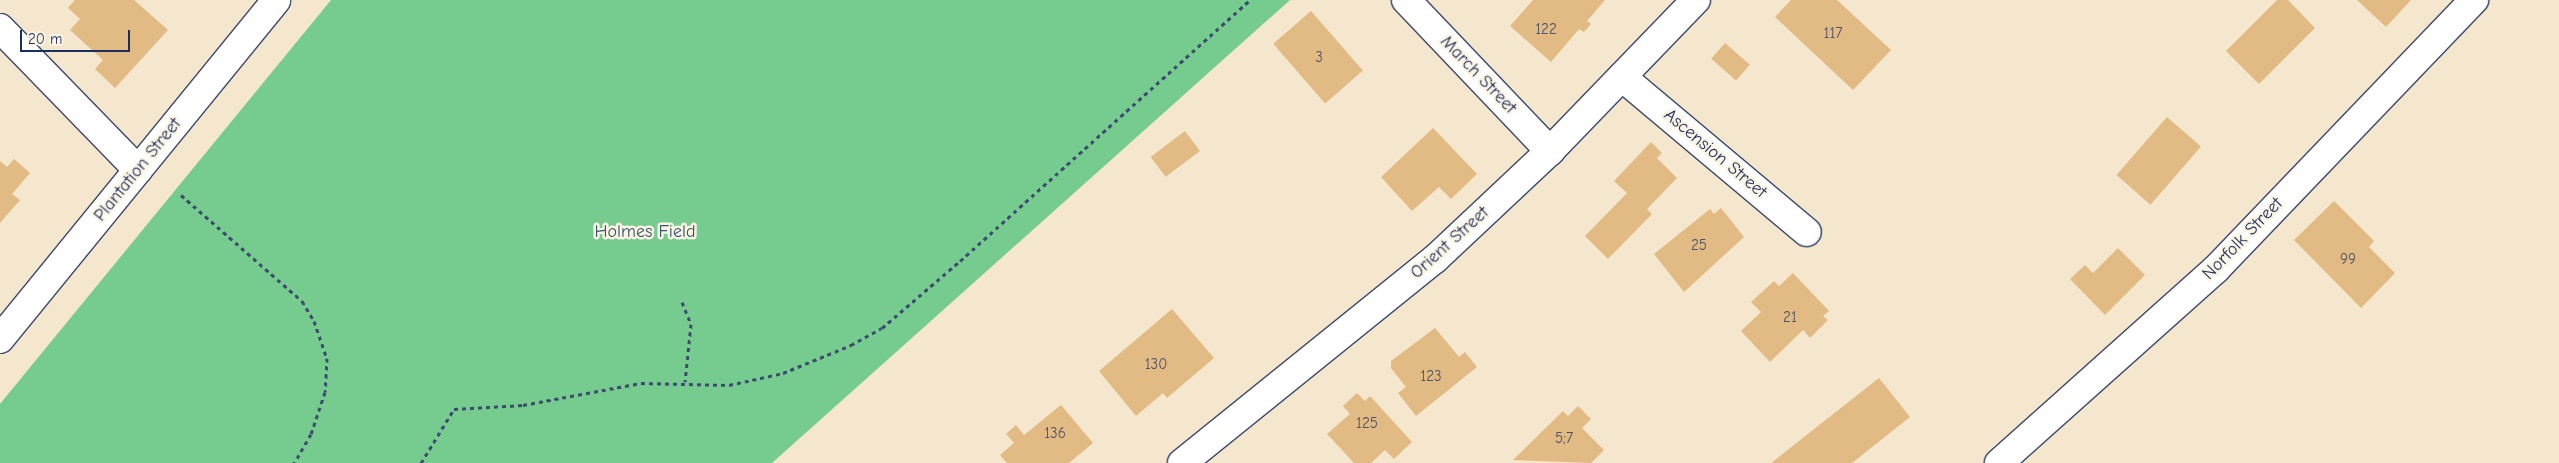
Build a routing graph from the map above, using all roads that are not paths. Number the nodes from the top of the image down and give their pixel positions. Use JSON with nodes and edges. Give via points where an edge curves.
{"nodes":[{"id":1,"x":276,"y":0,"type":"edge"},
{"id":2,"x":1406,"y":0,"type":"edge"},
{"id":3,"x":1696,"y":0,"type":"edge"},
{"id":4,"x":2474,"y":0,"type":"edge"},
{"id":5,"x":0,"y":28,"type":"edge"},
{"id":6,"x":1622,"y":77,"type":"junction"},
{"id":7,"x":1550,"y":151,"type":"junction"},
{"id":8,"x":138,"y":170,"type":"junction"},
{"id":9,"x":1807,"y":232,"type":"dead end"},
{"id":10,"x":0,"y":339,"type":"edge"},
{"id":11,"x":1182,"y":463,"type":"edge"},
{"id":12,"x":1999,"y":463,"type":"edge"}],
"edges":[{"from":1,"to":8,"type":"street","name":"Plantation Street"},
{"from":2,"to":7,"type":"street","name":"March Street"},
{"from":3,"to":6,"type":"street","name":"Orient Street"},
{"from":4,"to":12,"type":"street","name":"Norfolk Street","via":[[2216,268]]},
{"from":5,"to":8,"type":"street"},
{"from":6,"to":7,"type":"street","name":"Orient Street"},
{"from":6,"to":9,"type":"street","name":"Ascension Street"},
{"from":7,"to":11,"type":"street","name":"Orient Street","via":[[1435,259]]},
{"from":8,"to":10,"type":"street","name":"Plantation Street"}]}
